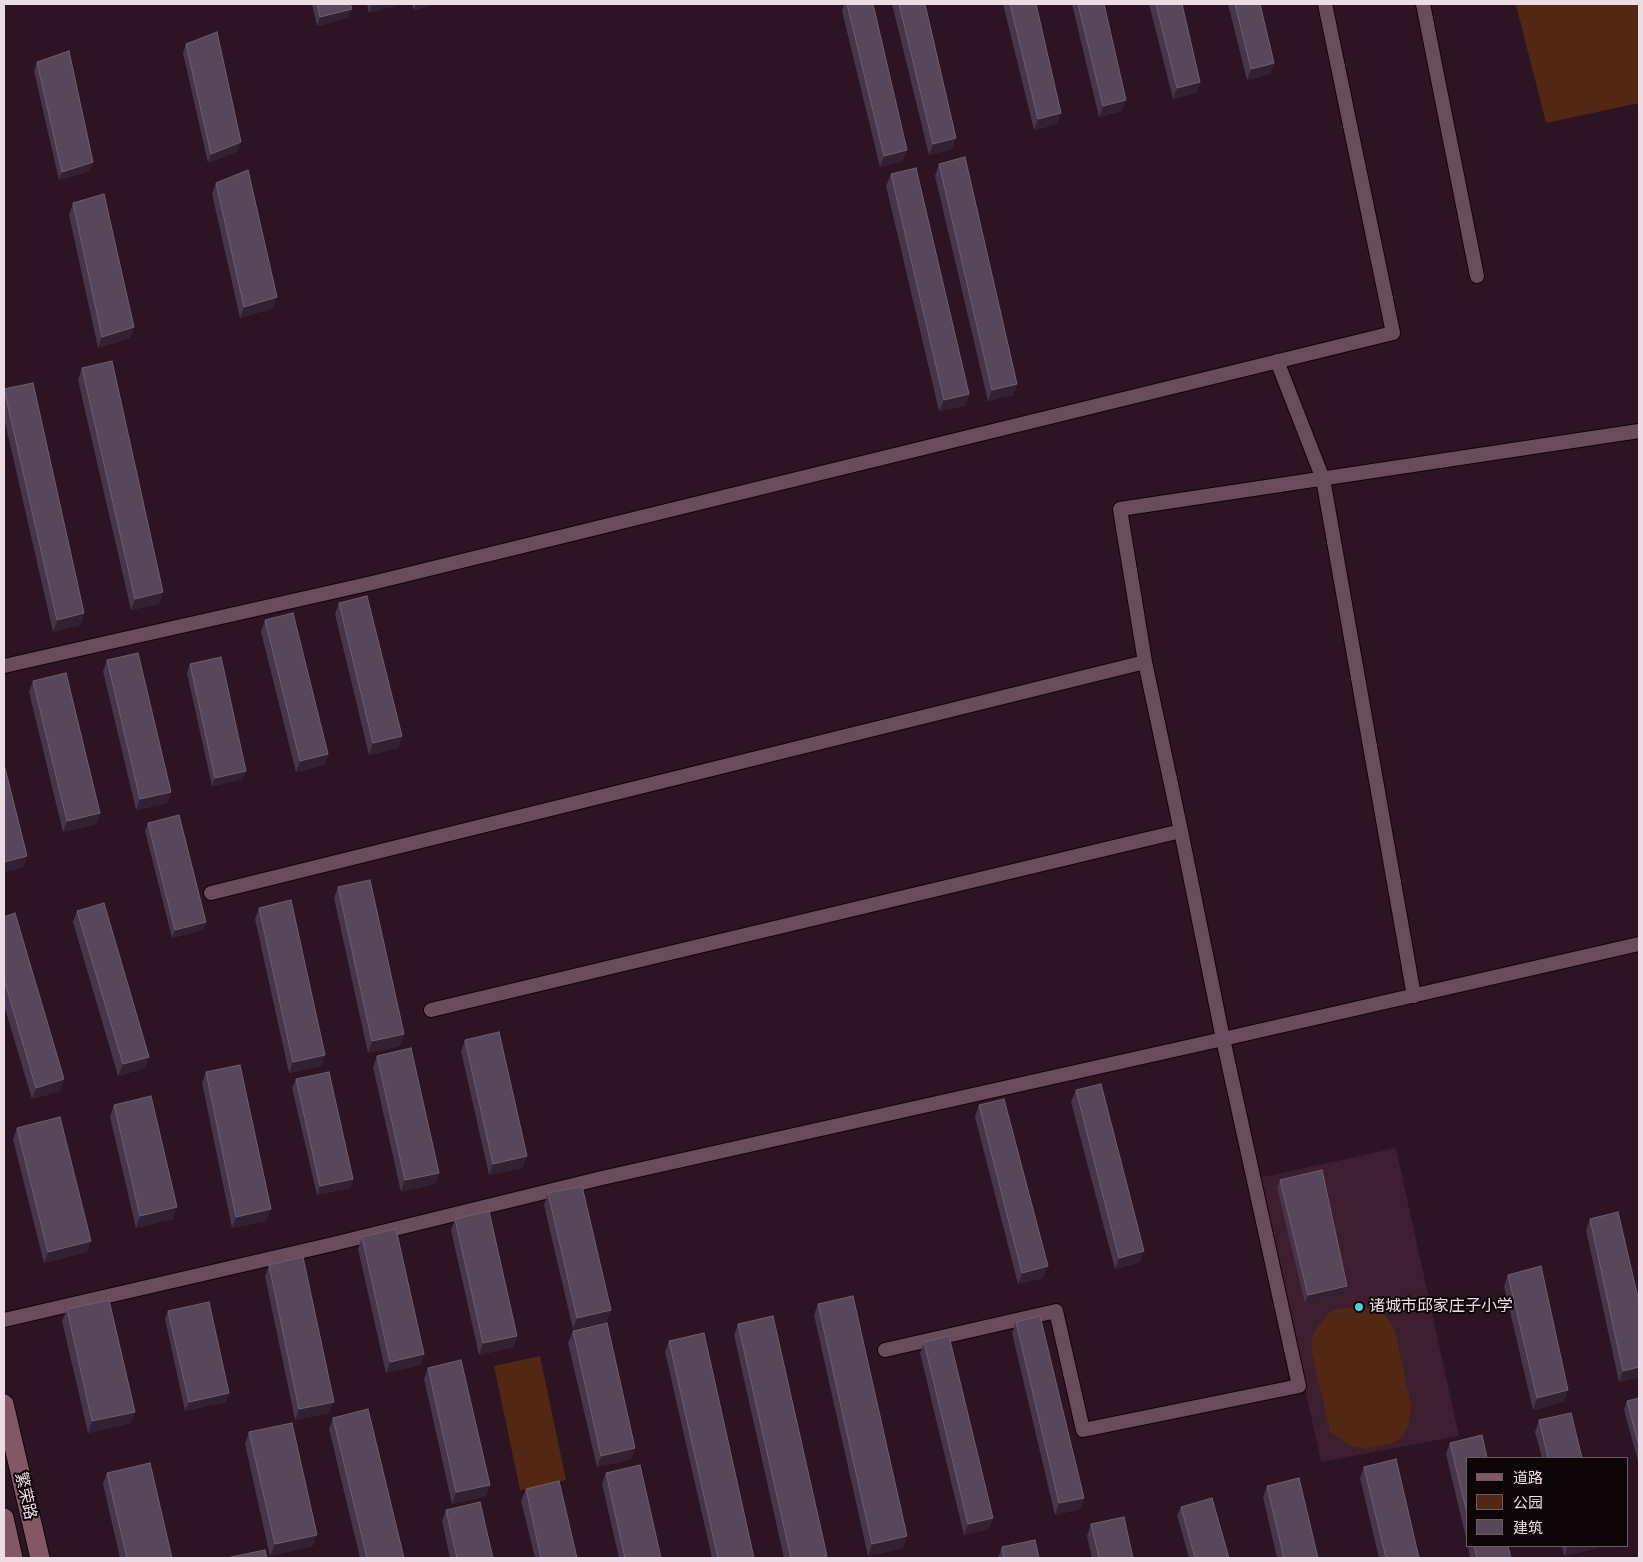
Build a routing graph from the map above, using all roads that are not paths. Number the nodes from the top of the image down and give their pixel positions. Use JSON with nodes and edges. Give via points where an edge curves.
{"nodes":[{"id":1,"x":1325,"y":4,"type":"edge"},
{"id":2,"x":1423,"y":4,"type":"edge"},
{"id":3,"x":1477,"y":276,"type":"dead end"},
{"id":4,"x":1277,"y":362,"type":"junction"},
{"id":5,"x":1639,"y":430,"type":"edge"},
{"id":6,"x":1322,"y":479,"type":"junction"},
{"id":7,"x":1144,"y":662,"type":"junction"},
{"id":8,"x":4,"y":666,"type":"edge"},
{"id":9,"x":1181,"y":831,"type":"junction"},
{"id":10,"x":211,"y":894,"type":"dead end"},
{"id":11,"x":1639,"y":944,"type":"edge"},
{"id":12,"x":1414,"y":996,"type":"junction"},
{"id":13,"x":431,"y":1010,"type":"dead end"},
{"id":14,"x":1223,"y":1040,"type":"junction"},
{"id":15,"x":4,"y":1320,"type":"edge"},
{"id":16,"x":885,"y":1350,"type":"dead end"},
{"id":17,"x":4,"y":1404,"type":"edge"},
{"id":18,"x":4,"y":1518,"type":"edge"},
{"id":19,"x":13,"y":1558,"type":"edge"},
{"id":20,"x":40,"y":1558,"type":"edge"}],
"edges":[{"from":1,"to":4,"type":"street","via":[[1393,333]]},
{"from":2,"to":3,"type":"street"},
{"from":4,"to":6,"type":"street"},
{"from":4,"to":8,"type":"street","via":[[372,583]]},
{"from":5,"to":6,"type":"street"},
{"from":6,"to":7,"type":"street","via":[[1120,509]]},
{"from":6,"to":12,"type":"street"},
{"from":7,"to":9,"type":"street"},
{"from":7,"to":10,"type":"street"},
{"from":9,"to":13,"type":"street"},
{"from":9,"to":14,"type":"street"},
{"from":11,"to":12,"type":"street"},
{"from":12,"to":14,"type":"street"},
{"from":14,"to":15,"type":"street","via":[[602,1178]]},
{"from":14,"to":16,"type":"street","via":[[1299,1386],[1083,1430],[1056,1311]]},
{"from":17,"to":20,"type":"main road","name":"繁荣路"},
{"from":18,"to":19,"type":"main road","name":"繁荣路"}]}
